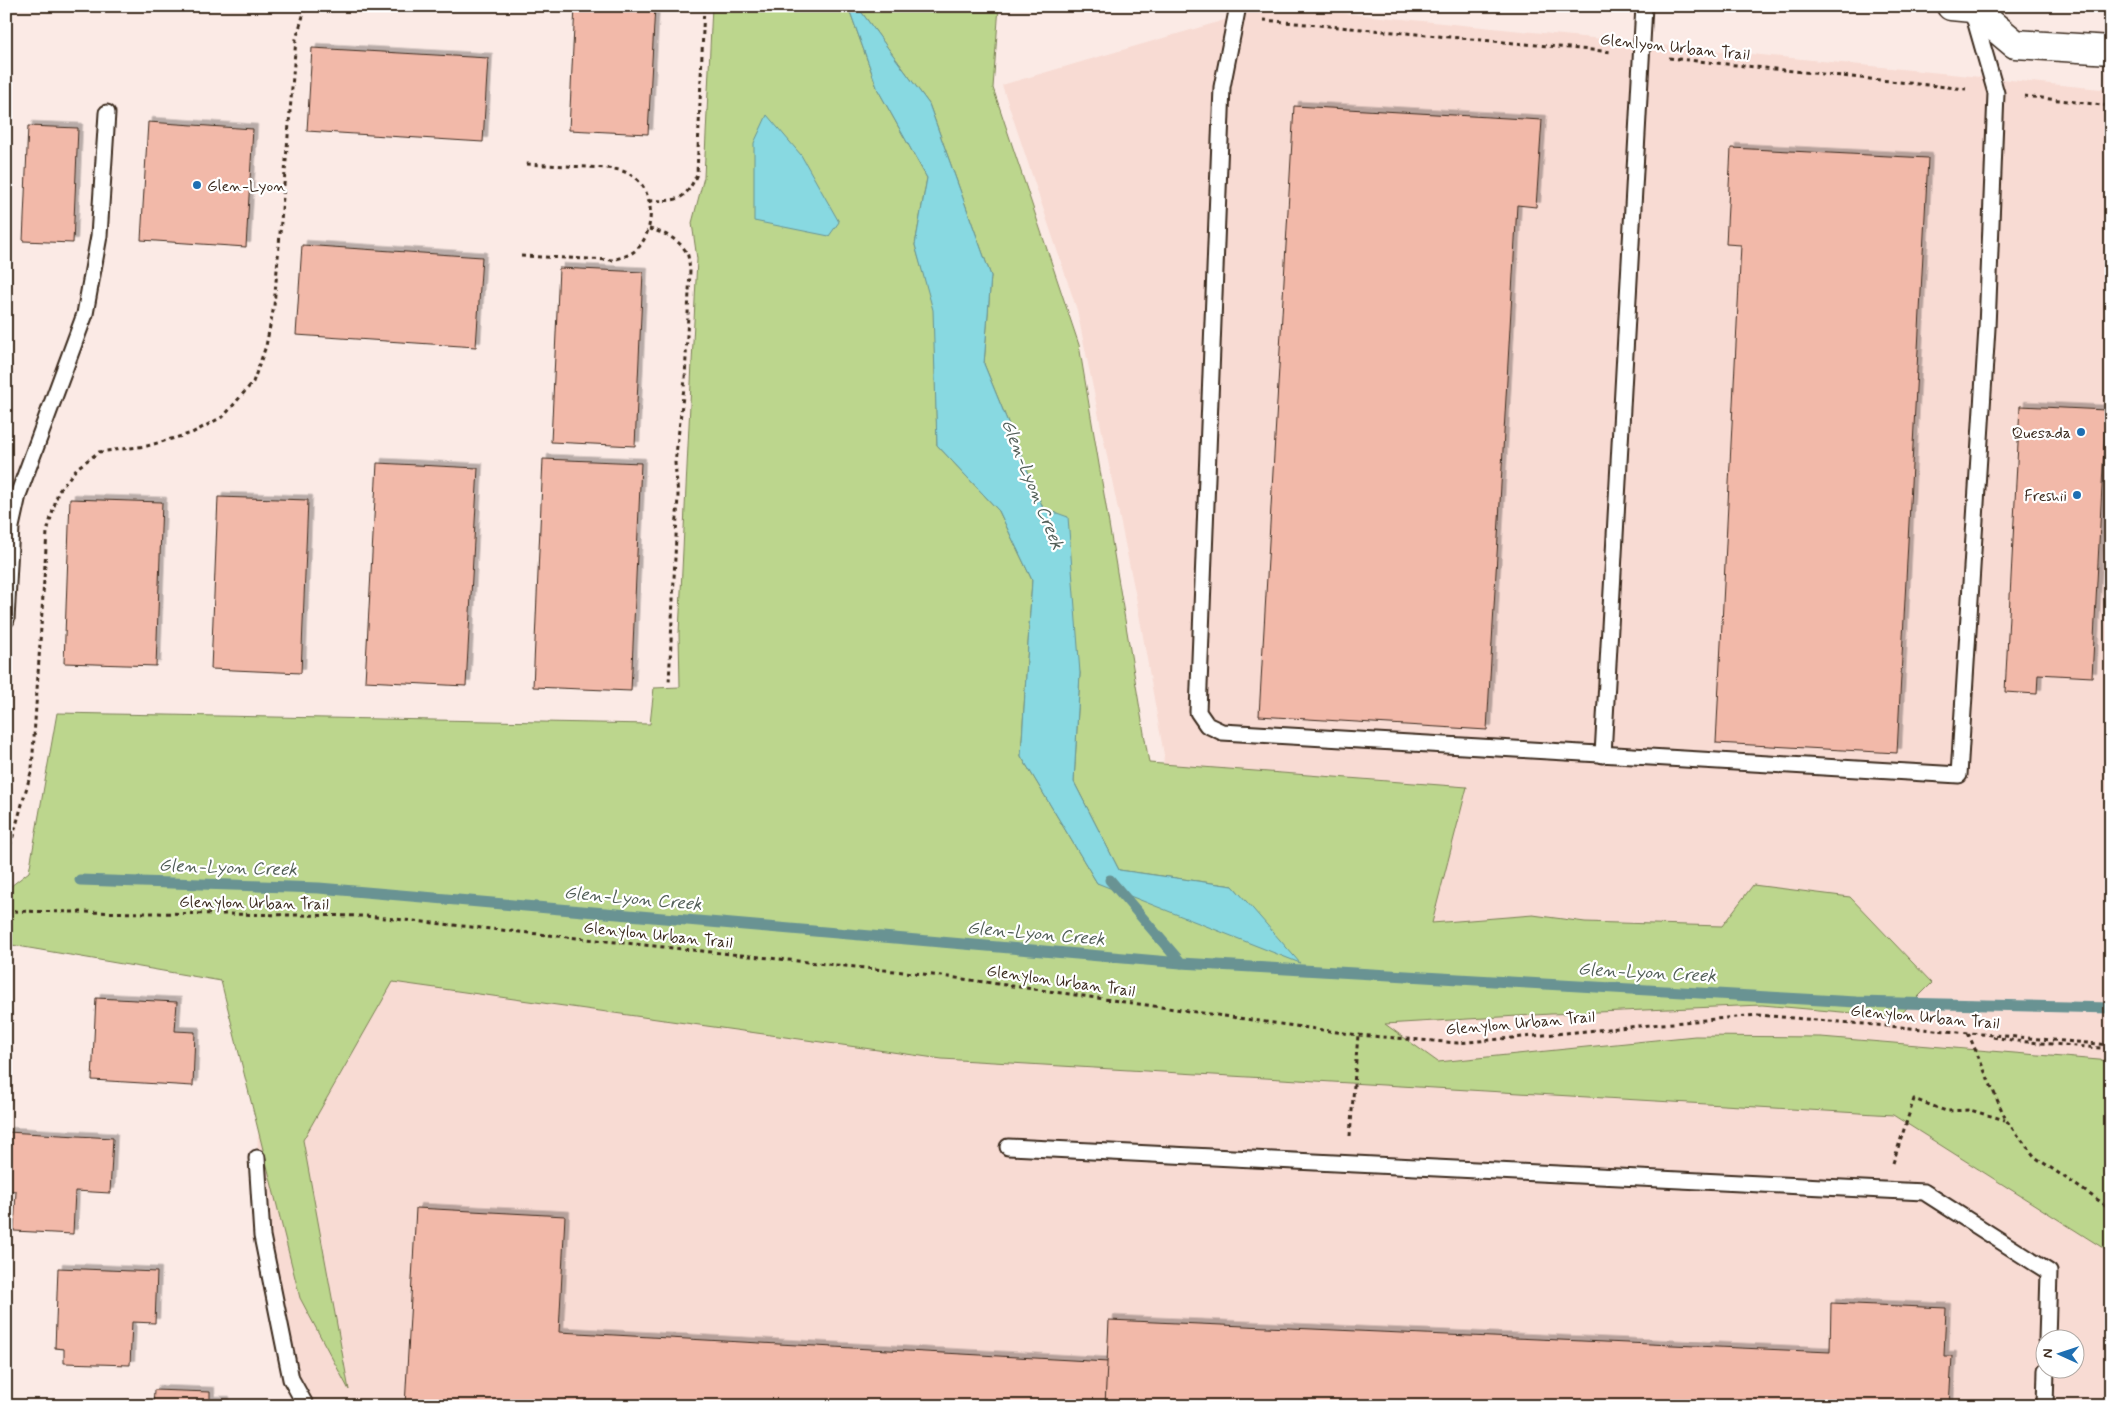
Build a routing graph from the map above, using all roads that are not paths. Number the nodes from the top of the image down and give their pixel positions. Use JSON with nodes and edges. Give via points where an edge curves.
{"nodes":[{"id":1,"x":1644,"y":6,"type":"edge"},
{"id":2,"x":1967,"y":7,"type":"edge"},
{"id":3,"x":1237,"y":12,"type":"edge"},
{"id":4,"x":2111,"y":50,"type":"edge"},
{"id":5,"x":107,"y":113,"type":"dead end"},
{"id":6,"x":6,"y":620,"type":"edge"},
{"id":7,"x":1603,"y":755,"type":"junction"},
{"id":8,"x":1008,"y":1147,"type":"dead end"},
{"id":9,"x":257,"y":1158,"type":"dead end"},
{"id":10,"x":2047,"y":1330,"type":"edge"},
{"id":11,"x":2046,"y":1380,"type":"edge"},
{"id":12,"x":306,"y":1406,"type":"edge"},
{"id":13,"x":2045,"y":1406,"type":"edge"}],
"edges":[{"from":1,"to":7,"type":"lane"},
{"from":2,"to":4,"type":"street","via":[[2015,44]]},
{"from":2,"to":7,"type":"lane","via":[[1996,93],[1987,328],[1959,775]]},
{"from":3,"to":7,"type":"lane","via":[[1222,87],[1198,712],[1207,725],[1222,732]]},
{"from":5,"to":6,"type":"lane","via":[[99,236],[85,314],[18,495],[11,527]]},
{"from":8,"to":10,"type":"lane","via":[[1924,1192],[2049,1272]]},
{"from":9,"to":12,"type":"lane","via":[[262,1236],[291,1379]]},
{"from":11,"to":13,"type":"lane"}]}
